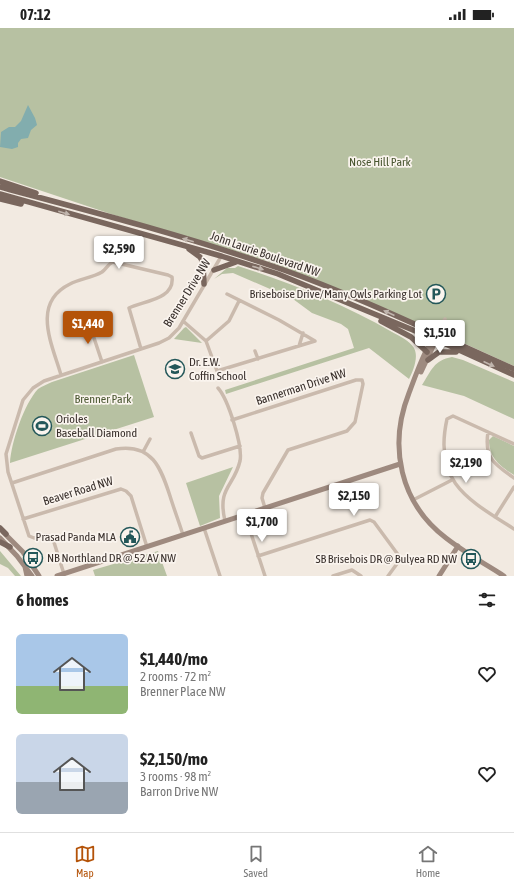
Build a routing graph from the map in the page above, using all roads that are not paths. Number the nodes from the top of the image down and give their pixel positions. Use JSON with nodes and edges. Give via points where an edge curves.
{"nodes":[{"id":1,"x":0,"y":181,"type":"edge"},
{"id":2,"x":0,"y":187,"type":"edge"},
{"id":3,"x":0,"y":194,"type":"edge"},
{"id":4,"x":0,"y":199,"type":"edge"},
{"id":5,"x":64,"y":204,"type":"junction"},
{"id":6,"x":43,"y":207,"type":"junction"},
{"id":7,"x":187,"y":247,"type":"junction"},
{"id":8,"x":224,"y":250,"type":"junction"},
{"id":9,"x":221,"y":256,"type":"junction"},
{"id":10,"x":238,"y":262,"type":"junction"},
{"id":11,"x":214,"y":270,"type":"junction"},
{"id":12,"x":204,"y":284,"type":"junction"},
{"id":13,"x":227,"y":294,"type":"dead end"},
{"id":14,"x":239,"y":301,"type":"junction"},
{"id":15,"x":360,"y":309,"type":"junction"},
{"id":16,"x":445,"y":319,"type":"dead end"},
{"id":17,"x":182,"y":322,"type":"junction"},
{"id":18,"x":89,"y":323,"type":"dead end"},
{"id":19,"x":303,"y":333,"type":"junction"},
{"id":20,"x":435,"y":338,"type":"junction"},
{"id":21,"x":206,"y":341,"type":"junction"},
{"id":22,"x":299,"y":346,"type":"junction"},
{"id":23,"x":141,"y":349,"type":"junction"},
{"id":24,"x":255,"y":352,"type":"dead end"},
{"id":25,"x":427,"y":352,"type":"junction"},
{"id":26,"x":465,"y":354,"type":"junction"},
{"id":27,"x":258,"y":359,"type":"junction"},
{"id":28,"x":428,"y":360,"type":"junction"},
{"id":29,"x":102,"y":362,"type":"junction"},
{"id":30,"x":514,"y":368,"type":"edge"},
{"id":31,"x":61,"y":374,"type":"junction"},
{"id":32,"x":514,"y":375,"type":"edge"},
{"id":33,"x":218,"y":388,"type":"dead end"},
{"id":34,"x":410,"y":392,"type":"junction"},
{"id":35,"x":232,"y":420,"type":"junction"},
{"id":36,"x":488,"y":432,"type":"junction"},
{"id":37,"x":191,"y":433,"type":"dead end"},
{"id":38,"x":150,"y":439,"type":"dead end"},
{"id":39,"x":514,"y":444,"type":"edge"},
{"id":40,"x":240,"y":446,"type":"junction"},
{"id":41,"x":144,"y":452,"type":"junction"},
{"id":42,"x":400,"y":464,"type":"junction"},
{"id":43,"x":514,"y":478,"type":"edge"},
{"id":44,"x":452,"y":480,"type":"junction"},
{"id":45,"x":12,"y":483,"type":"junction"},
{"id":46,"x":514,"y":487,"type":"edge"},
{"id":47,"x":413,"y":500,"type":"junction"},
{"id":48,"x":265,"y":508,"type":"junction"},
{"id":49,"x":245,"y":515,"type":"junction"},
{"id":50,"x":495,"y":517,"type":"junction"},
{"id":51,"x":23,"y":519,"type":"junction"},
{"id":52,"x":225,"y":521,"type":"junction"},
{"id":53,"x":204,"y":528,"type":"junction"},
{"id":54,"x":0,"y":529,"type":"edge"},
{"id":55,"x":514,"y":529,"type":"edge"},
{"id":56,"x":6,"y":534,"type":"joint"},
{"id":57,"x":183,"y":535,"type":"junction"},
{"id":58,"x":0,"y":538,"type":"edge"},
{"id":59,"x":0,"y":542,"type":"edge"},
{"id":60,"x":458,"y":546,"type":"junction"},
{"id":61,"x":147,"y":547,"type":"junction"},
{"id":62,"x":10,"y":548,"type":"junction"},
{"id":63,"x":258,"y":556,"type":"junction"},
{"id":64,"x":24,"y":564,"type":"junction"},
{"id":65,"x":64,"y":574,"type":"junction"},
{"id":66,"x":27,"y":576,"type":"edge"},
{"id":67,"x":32,"y":576,"type":"edge"},
{"id":68,"x":39,"y":576,"type":"edge"},
{"id":69,"x":58,"y":576,"type":"edge"},
{"id":70,"x":220,"y":576,"type":"edge"},
{"id":71,"x":265,"y":576,"type":"edge"},
{"id":72,"x":333,"y":576,"type":"edge"},
{"id":73,"x":361,"y":576,"type":"edge"},
{"id":74,"x":388,"y":576,"type":"edge"},
{"id":75,"x":440,"y":576,"type":"edge"},
{"id":76,"x":504,"y":576,"type":"edge"}],
"edges":[{"from":1,"to":5,"type":"main road"},
{"from":2,"to":5,"type":"main road","name":"John Laurie Boulevard NW"},
{"from":3,"to":6,"type":"main road","name":"John Laurie Boulevard NW"},
{"from":4,"to":6,"type":"main road"},
{"from":8,"to":5,"type":"main road","name":"John Laurie Boulevard NW","one_way":true},
{"from":6,"to":7,"type":"main road","name":"John Laurie Boulevard NW","one_way":true},
{"from":7,"to":9,"type":"main road","name":"John Laurie Boulevard NW"},
{"from":7,"to":12,"type":"main road","via":[[203,262]]},
{"from":8,"to":9,"type":"street","name":"Brenner Drive NW"},
{"from":20,"to":8,"type":"main road","name":"John Laurie Boulevard NW","one_way":true,"via":[[314,282]]},
{"from":9,"to":10,"type":"main road","name":"John Laurie Boulevard NW"},
{"from":9,"to":11,"type":"street","name":"Brenner Drive NW"},
{"from":10,"to":11,"type":"main road"},
{"from":10,"to":15,"type":"main road","name":"John Laurie Boulevard NW","one_way":true,"via":[[291,280]]},
{"from":11,"to":12,"type":"street","name":"Brenner Drive NW"},
{"from":12,"to":17,"type":"street","name":"Brenner Drive NW"},
{"from":13,"to":14,"type":"street"},
{"from":14,"to":19,"type":"street"},
{"from":14,"to":21,"type":"street","via":[[229,321]]},
{"from":15,"to":20,"type":"main road","name":"John Laurie Boulevard NW"},
{"from":15,"to":25,"type":"main road","via":[[410,337]]},
{"from":16,"to":20,"type":"street"},
{"from":17,"to":21,"type":"street"},
{"from":17,"to":23,"type":"street","name":"Brenner Drive NW","via":[[174,334],[165,340]]},
{"from":18,"to":29,"type":"street"},
{"from":19,"to":22,"type":"street"},
{"from":19,"to":22,"type":"street","via":[[315,341]]},
{"from":20,"to":25,"type":"street"},
{"from":20,"to":26,"type":"main road","name":"John Laurie Boulevard NW"},
{"from":20,"to":28,"type":"street"},
{"from":20,"to":30,"type":"main road","name":"John Laurie Boulevard NW"},
{"from":21,"to":27,"type":"street","via":[[217,371]]},
{"from":22,"to":27,"type":"street"},
{"from":23,"to":29,"type":"street","name":"Brenner Drive NW"},
{"from":23,"to":31,"type":"street","via":[[129,308],[161,296],[172,282],[172,277],[112,262],[101,273],[65,287],[56,294],[50,304],[46,319],[47,328]]},
{"from":24,"to":27,"type":"street"},
{"from":25,"to":34,"type":"street"},
{"from":26,"to":28,"type":"main road","via":[[448,350],[439,352]]},
{"from":26,"to":32,"type":"main road","name":"John Laurie Boulevard NW","one_way":true},
{"from":28,"to":34,"type":"street"},
{"from":29,"to":31,"type":"street","name":"Brenner Drive NW"},
{"from":31,"to":45,"type":"street","name":"Brenner Drive NW","via":[[36,385],[21,404],[6,454],[6,466]]},
{"from":33,"to":35,"type":"street","via":[[223,393]]},
{"from":34,"to":42,"type":"street","via":[[399,427]]},
{"from":35,"to":40,"type":"street"},
{"from":35,"to":48,"type":"street","name":"Bannerman Drive NW","via":[[362,380],[353,426],[347,431],[288,450],[263,493]]},
{"from":36,"to":39,"type":"street"},
{"from":36,"to":43,"type":"street","via":[[487,442],[491,460]]},
{"from":36,"to":44,"type":"street","via":[[452,416],[447,419],[444,448]]},
{"from":37,"to":40,"type":"street","via":[[202,458]]},
{"from":38,"to":41,"type":"street"},
{"from":40,"to":52,"type":"street","via":[[239,464],[222,498]]},
{"from":41,"to":45,"type":"street","via":[[116,449]]},
{"from":41,"to":57,"type":"street","via":[[160,467]]},
{"from":42,"to":47,"type":"street"},
{"from":42,"to":48,"type":"street"},
{"from":44,"to":47,"type":"street"},
{"from":44,"to":50,"type":"street","via":[[473,502]]},
{"from":45,"to":51,"type":"street","name":"Brenner Drive NW"},
{"from":46,"to":50,"type":"street"},
{"from":47,"to":60,"type":"street","via":[[436,530]]},
{"from":48,"to":49,"type":"street"},
{"from":49,"to":52,"type":"street"},
{"from":49,"to":63,"type":"street"},
{"from":50,"to":55,"type":"street"},
{"from":51,"to":61,"type":"street","name":"Beaver Road NW","via":[[121,489],[131,496]]},
{"from":51,"to":65,"type":"street","name":"Brenner Drive NW","via":[[31,538],[52,536]]},
{"from":52,"to":53,"type":"street"},
{"from":53,"to":57,"type":"street"},
{"from":53,"to":70,"type":"street"},
{"from":54,"to":56,"type":"main road"},
{"from":56,"to":68,"type":"street"},
{"from":57,"to":61,"type":"street"},
{"from":58,"to":62,"type":"street"},
{"from":59,"to":62,"type":"main road"},
{"from":60,"to":75,"type":"street"},
{"from":60,"to":76,"type":"street"},
{"from":61,"to":65,"type":"street"},
{"from":62,"to":64,"type":"street"},
{"from":63,"to":71,"type":"street"},
{"from":63,"to":74,"type":"street","via":[[370,520],[399,556],[399,561]]},
{"from":64,"to":66,"type":"street"},
{"from":64,"to":67,"type":"street"},
{"from":65,"to":69,"type":"street"},
{"from":72,"to":73,"type":"street","via":[[352,570]]}]}
